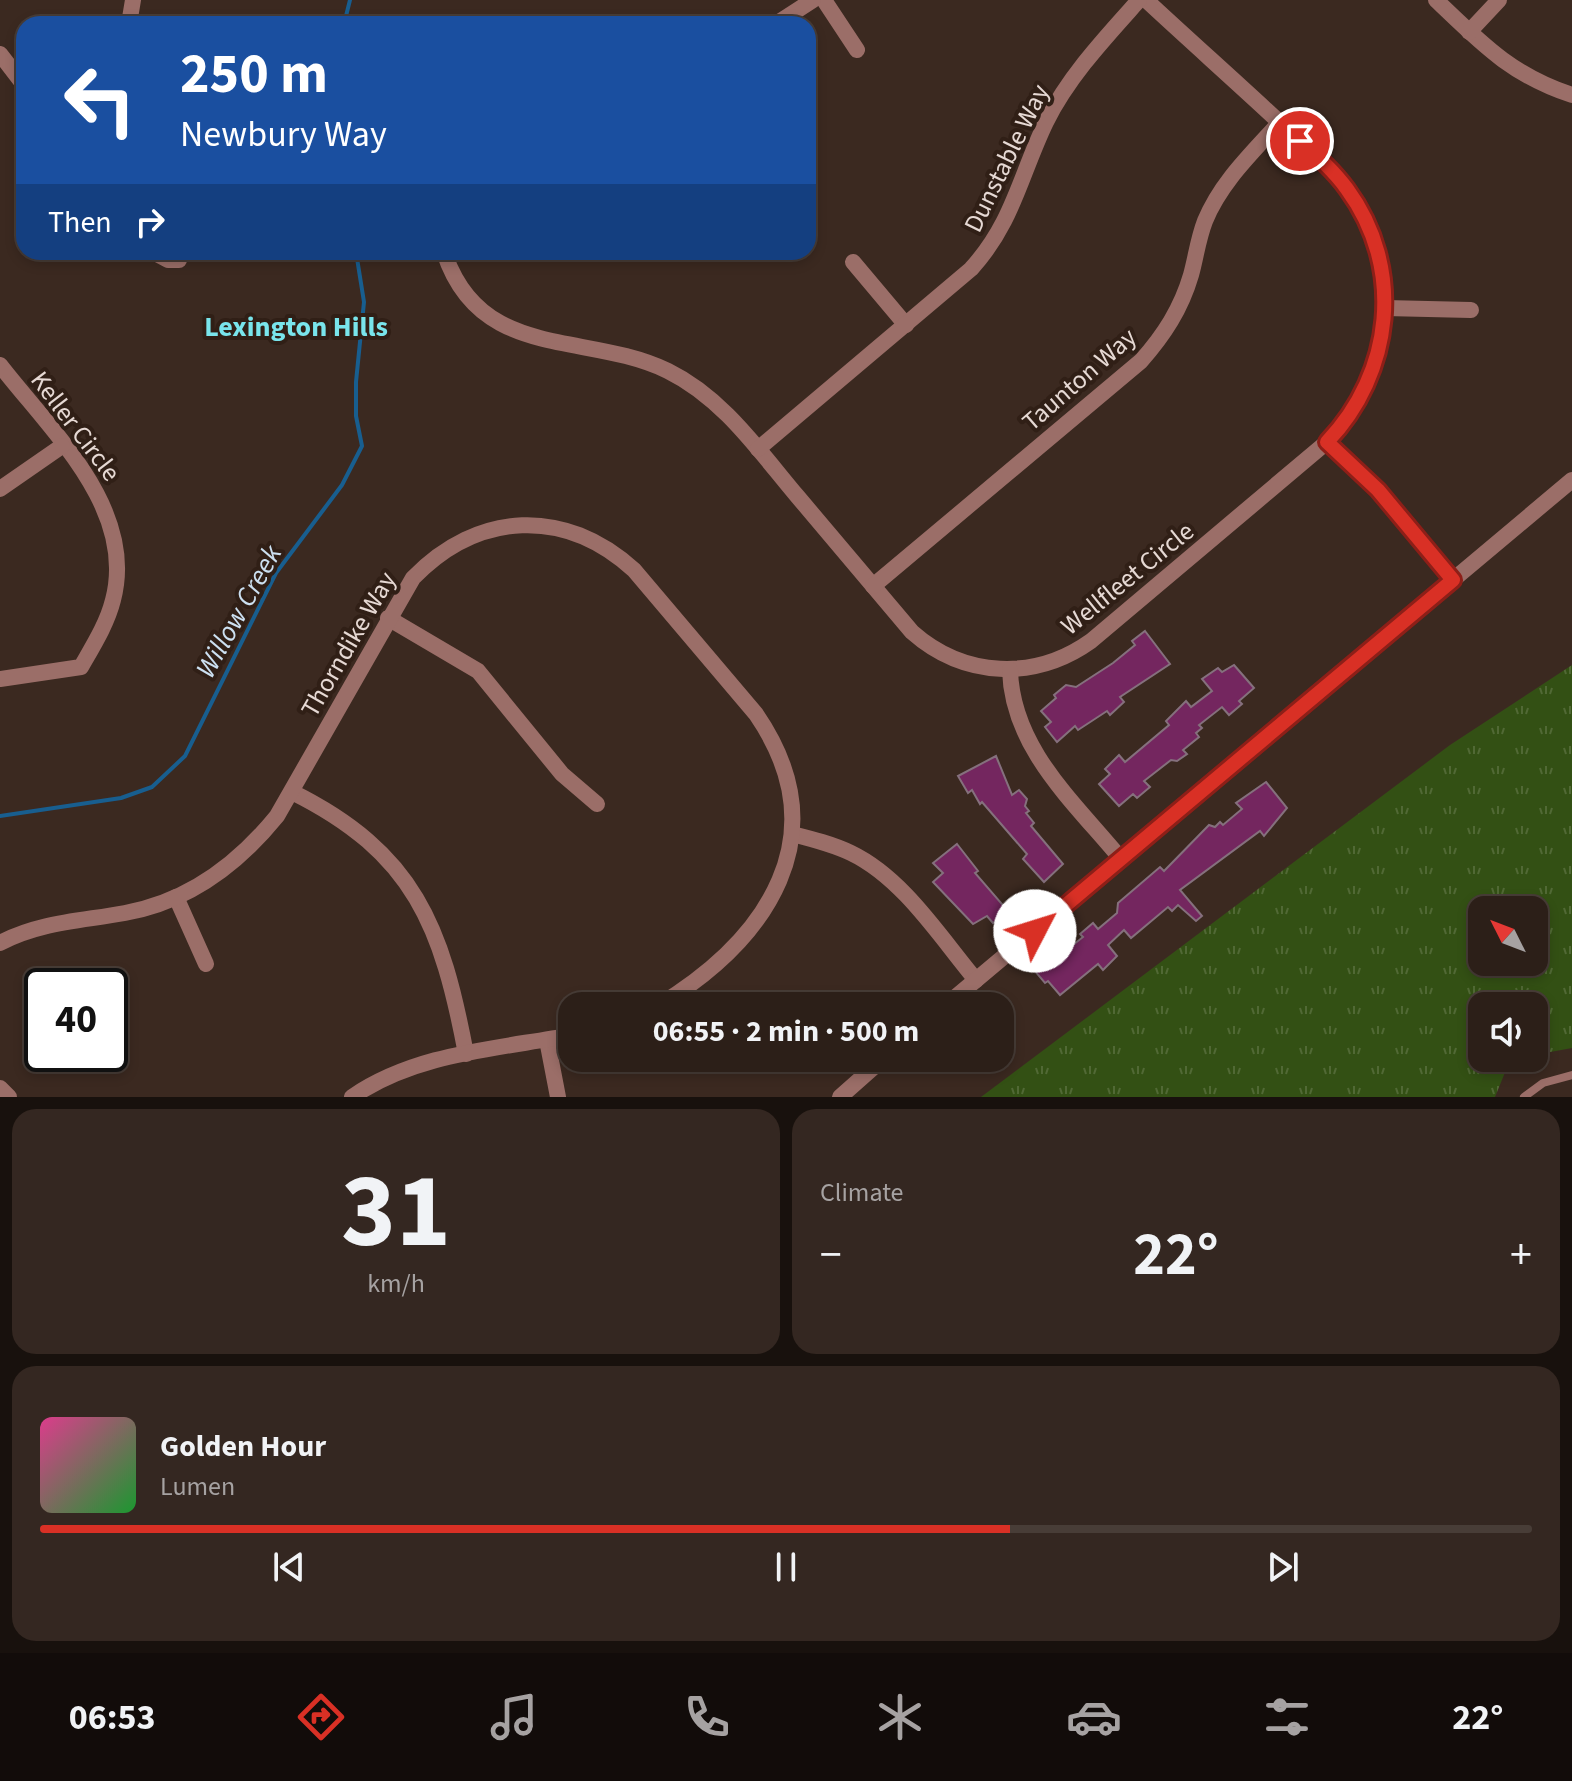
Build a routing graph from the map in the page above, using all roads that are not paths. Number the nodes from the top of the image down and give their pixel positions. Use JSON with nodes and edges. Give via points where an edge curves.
{"nodes":[{"id":1,"x":813,"y":0,"type":"edge"},
{"id":2,"x":824,"y":0,"type":"edge"},
{"id":3,"x":1139,"y":0,"type":"edge"},
{"id":4,"x":1146,"y":0,"type":"edge"},
{"id":5,"x":1436,"y":0,"type":"edge"},
{"id":6,"x":1499,"y":0,"type":"edge"},
{"id":7,"x":788,"y":16,"type":"edge"},
{"id":8,"x":1469,"y":32,"type":"junction"},
{"id":9,"x":857,"y":50,"type":"dead end"},
{"id":10,"x":0,"y":54,"type":"edge"},
{"id":11,"x":16,"y":75,"type":"edge"},
{"id":12,"x":1572,"y":95,"type":"edge"},
{"id":13,"x":1280,"y":122,"type":"junction"},
{"id":14,"x":168,"y":260,"type":"edge"},
{"id":15,"x":179,"y":260,"type":"dead end"},
{"id":16,"x":449,"y":260,"type":"edge"},
{"id":17,"x":853,"y":262,"type":"dead end"},
{"id":18,"x":1385,"y":308,"type":"junction"},
{"id":19,"x":1471,"y":310,"type":"dead end"},
{"id":20,"x":906,"y":325,"type":"junction"},
{"id":21,"x":0,"y":365,"type":"edge"},
{"id":22,"x":1327,"y":442,"type":"junction"},
{"id":23,"x":62,"y":446,"type":"junction"},
{"id":24,"x":758,"y":449,"type":"junction"},
{"id":25,"x":1572,"y":480,"type":"edge"},
{"id":26,"x":0,"y":489,"type":"edge"},
{"id":27,"x":1453,"y":580,"type":"junction"},
{"id":28,"x":873,"y":586,"type":"junction"},
{"id":29,"x":388,"y":618,"type":"junction"},
{"id":30,"x":1010,"y":670,"type":"junction"},
{"id":31,"x":0,"y":679,"type":"edge"},
{"id":32,"x":292,"y":792,"type":"junction"},
{"id":33,"x":597,"y":804,"type":"dead end"},
{"id":34,"x":792,"y":834,"type":"junction"},
{"id":35,"x":1121,"y":859,"type":"junction"},
{"id":36,"x":176,"y":897,"type":"junction"},
{"id":37,"x":0,"y":943,"type":"edge"},
{"id":38,"x":206,"y":964,"type":"dead end"},
{"id":39,"x":976,"y":980,"type":"junction"},
{"id":40,"x":675,"y":992,"type":"edge"},
{"id":41,"x":962,"y":992,"type":"edge"},
{"id":42,"x":558,"y":1038,"type":"edge"},
{"id":43,"x":547,"y":1040,"type":"junction"},
{"id":44,"x":466,"y":1054,"type":"junction"},
{"id":45,"x":868,"y":1072,"type":"edge"},
{"id":46,"x":1572,"y":1075,"type":"edge"},
{"id":47,"x":0,"y":1088,"type":"edge"},
{"id":48,"x":9,"y":1097,"type":"edge"},
{"id":49,"x":352,"y":1097,"type":"edge"},
{"id":50,"x":558,"y":1097,"type":"edge"},
{"id":51,"x":840,"y":1097,"type":"edge"},
{"id":52,"x":1524,"y":1097,"type":"edge"}],
"edges":[{"from":1,"to":7,"type":"street"},
{"from":2,"to":9,"type":"street"},
{"from":3,"to":20,"type":"street","name":"Dunstable Way","via":[[1067,86],[1032,154],[1014,207],[988,250]]},
{"from":4,"to":13,"type":"street","name":"Wellfleet Circle"},
{"from":5,"to":8,"type":"street"},
{"from":6,"to":8,"type":"street"},
{"from":8,"to":12,"type":"street","via":[[1507,66]]},
{"from":10,"to":11,"type":"street"},
{"from":13,"to":18,"type":"street","name":"Wellfleet Circle","via":[[1336,175],[1365,218],[1381,267]]},
{"from":13,"to":28,"type":"street","name":"Taunton Way","via":[[1215,199],[1183,298],[1158,342]]},
{"from":14,"to":15,"type":"street"},
{"from":16,"to":24,"type":"street","name":"Wellfleet Circle","via":[[468,294],[499,323],[538,340],[624,354],[669,371],[710,398]]},
{"from":17,"to":20,"type":"street"},
{"from":18,"to":19,"type":"street"},
{"from":18,"to":22,"type":"street","name":"Wellfleet Circle","via":[[1371,377],[1358,404]]},
{"from":20,"to":24,"type":"street","name":"Dunstable Way"},
{"from":21,"to":23,"type":"street","name":"Keller Circle"},
{"from":22,"to":27,"type":"street","via":[[1378,490]]},
{"from":22,"to":30,"type":"street","name":"Wellfleet Circle","via":[[1091,641],[1054,662]]},
{"from":23,"to":26,"type":"street"},
{"from":23,"to":31,"type":"street","name":"Keller Circle","via":[[110,519],[118,561],[112,604],[81,667]]},
{"from":24,"to":28,"type":"street","name":"Wellfleet Circle"},
{"from":25,"to":27,"type":"street"},
{"from":27,"to":35,"type":"street"},
{"from":28,"to":30,"type":"street","name":"Wellfleet Circle","via":[[912,632],[935,649],[974,666]]},
{"from":29,"to":32,"type":"street","name":"Thorndike Way"},
{"from":29,"to":33,"type":"street","via":[[478,671],[562,774]]},
{"from":29,"to":34,"type":"street","name":"Thorndike Way","via":[[427,563],[481,532],[543,525],[602,545],[634,570],[769,733],[787,776]]},
{"from":30,"to":35,"type":"street","via":[[1013,701],[1026,739]]},
{"from":32,"to":36,"type":"street","name":"Thorndike Way","via":[[242,854]]},
{"from":32,"to":44,"type":"street","via":[[364,837],[421,904],[445,957]]},
{"from":34,"to":39,"type":"street","via":[[849,852],[880,871]]},
{"from":34,"to":40,"type":"street","name":"Thorndike Way","via":[[781,881],[758,921]]},
{"from":35,"to":39,"type":"street"},
{"from":36,"to":37,"type":"street","name":"Thorndike Way","via":[[128,913],[46,925]]},
{"from":36,"to":38,"type":"street"},
{"from":39,"to":41,"type":"street"},
{"from":42,"to":43,"type":"street"},
{"from":43,"to":44,"type":"street"},
{"from":43,"to":50,"type":"street"},
{"from":44,"to":49,"type":"street","via":[[411,1067]]},
{"from":45,"to":51,"type":"street"},
{"from":46,"to":52,"type":"lane","via":[[1543,1083]]},
{"from":47,"to":48,"type":"street"}]}
